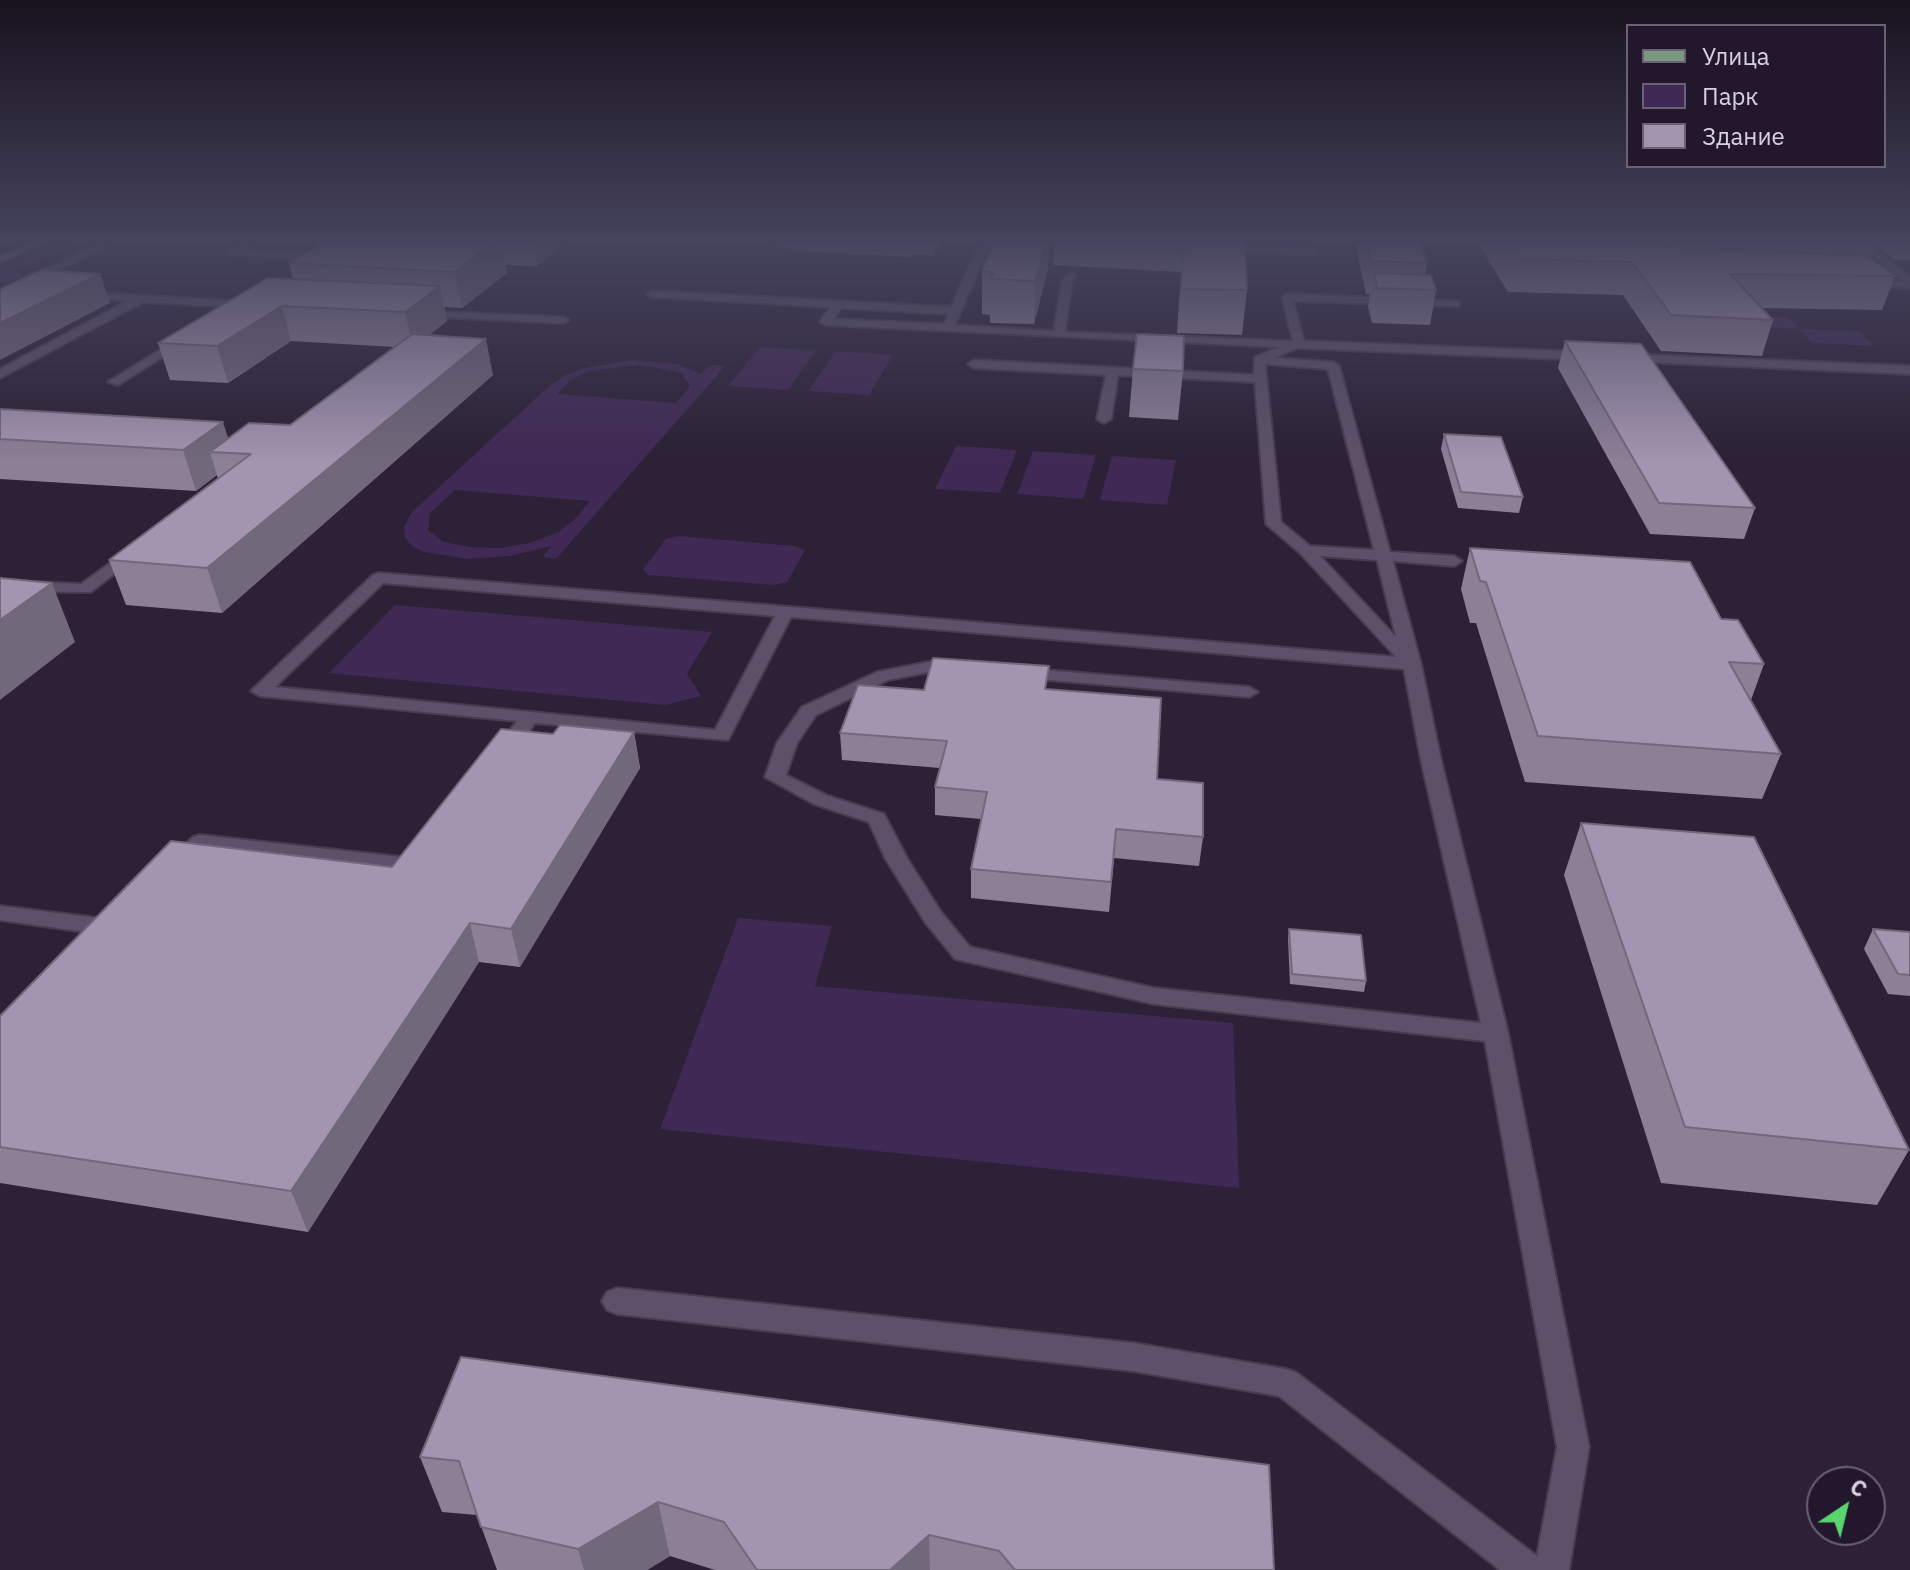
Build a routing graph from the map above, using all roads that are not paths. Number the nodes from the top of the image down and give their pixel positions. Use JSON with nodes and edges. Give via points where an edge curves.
{"nodes":[{"id":1,"x":109,"y":316,"type":"edge"},
{"id":2,"x":224,"y":316,"type":"edge"},
{"id":3,"x":470,"y":316,"type":"edge"},
{"id":4,"x":830,"y":316,"type":"edge"},
{"id":5,"x":954,"y":316,"type":"edge"},
{"id":6,"x":1062,"y":316,"type":"edge"},
{"id":7,"x":1292,"y":316,"type":"edge"},
{"id":8,"x":218,"y":320,"type":"edge"},
{"id":9,"x":563,"y":320,"type":"dead end"},
{"id":10,"x":948,"y":328,"type":"junction"},
{"id":11,"x":192,"y":335,"type":"edge"},
{"id":12,"x":1059,"y":335,"type":"junction"},
{"id":13,"x":1299,"y":343,"type":"junction"},
{"id":14,"x":1595,"y":356,"type":"edge"},
{"id":15,"x":1610,"y":357,"type":"edge"},
{"id":16,"x":974,"y":364,"type":"dead end"},
{"id":17,"x":1260,"y":370,"type":"junction"},
{"id":18,"x":1910,"y":370,"type":"edge"},
{"id":19,"x":1113,"y":371,"type":"junction"},
{"id":20,"x":0,"y":374,"type":"edge"},
{"id":21,"x":114,"y":382,"type":"dead end"},
{"id":22,"x":1104,"y":419,"type":"dead end"},
{"id":23,"x":144,"y":543,"type":"edge"},
{"id":24,"x":1306,"y":550,"type":"junction"},
{"id":25,"x":1385,"y":557,"type":"junction"},
{"id":26,"x":1454,"y":561,"type":"dead end"},
{"id":27,"x":0,"y":586,"type":"edge"},
{"id":28,"x":785,"y":612,"type":"junction"},
{"id":29,"x":1412,"y":664,"type":"junction"},
{"id":30,"x":1249,"y":692,"type":"dead end"},
{"id":31,"x":530,"y":717,"type":"junction"},
{"id":32,"x":493,"y":767,"type":"edge"},
{"id":33,"x":427,"y":854,"type":"edge"},
{"id":34,"x":170,"y":874,"type":"edge"},
{"id":35,"x":0,"y":913,"type":"edge"},
{"id":36,"x":129,"y":918,"type":"edge"},
{"id":37,"x":1496,"y":1033,"type":"junction"},
{"id":38,"x":617,"y":1301,"type":"dead end"},
{"id":39,"x":1528,"y":1570,"type":"edge"},
{"id":40,"x":1552,"y":1570,"type":"edge"}],
"edges":[{"from":1,"to":20,"type":"lane"},
{"from":2,"to":8,"type":"lane"},
{"from":3,"to":9,"type":"lane"},
{"from":4,"to":10,"type":"lane","via":[[826,322]]},
{"from":5,"to":10,"type":"lane"},
{"from":6,"to":12,"type":"lane"},
{"from":7,"to":13,"type":"lane"},
{"from":10,"to":12,"type":"lane"},
{"from":11,"to":21,"type":"lane"},
{"from":12,"to":13,"type":"lane"},
{"from":13,"to":14,"type":"lane"},
{"from":13,"to":17,"type":"lane"},
{"from":15,"to":18,"type":"lane"},
{"from":16,"to":19,"type":"lane"},
{"from":17,"to":19,"type":"lane"},
{"from":17,"to":24,"type":"lane","via":[[1274,524]]},
{"from":17,"to":25,"type":"lane","via":[[1333,366]]},
{"from":19,"to":22,"type":"lane"},
{"from":23,"to":27,"type":"lane","via":[[85,589]]},
{"from":24,"to":25,"type":"lane"},
{"from":24,"to":29,"type":"lane"},
{"from":25,"to":26,"type":"lane"},
{"from":25,"to":29,"type":"lane"},
{"from":28,"to":29,"type":"lane"},
{"from":28,"to":31,"type":"lane","via":[[721,736]]},
{"from":28,"to":31,"type":"lane","via":[[379,578],[260,691]]},
{"from":29,"to":37,"type":"lane"},
{"from":30,"to":37,"type":"lane","via":[[934,666],[883,676],[809,711],[787,743],[775,777],[821,800],[877,818],[933,917],[963,953],[1154,996]]},
{"from":31,"to":32,"type":"lane"},
{"from":33,"to":34,"type":"lane","via":[[418,867],[200,842]]},
{"from":35,"to":36,"type":"lane","via":[[119,929]]},
{"from":37,"to":40,"type":"lane","via":[[1573,1447]]},
{"from":38,"to":39,"type":"lane","via":[[1133,1357],[1286,1383]]}]}
